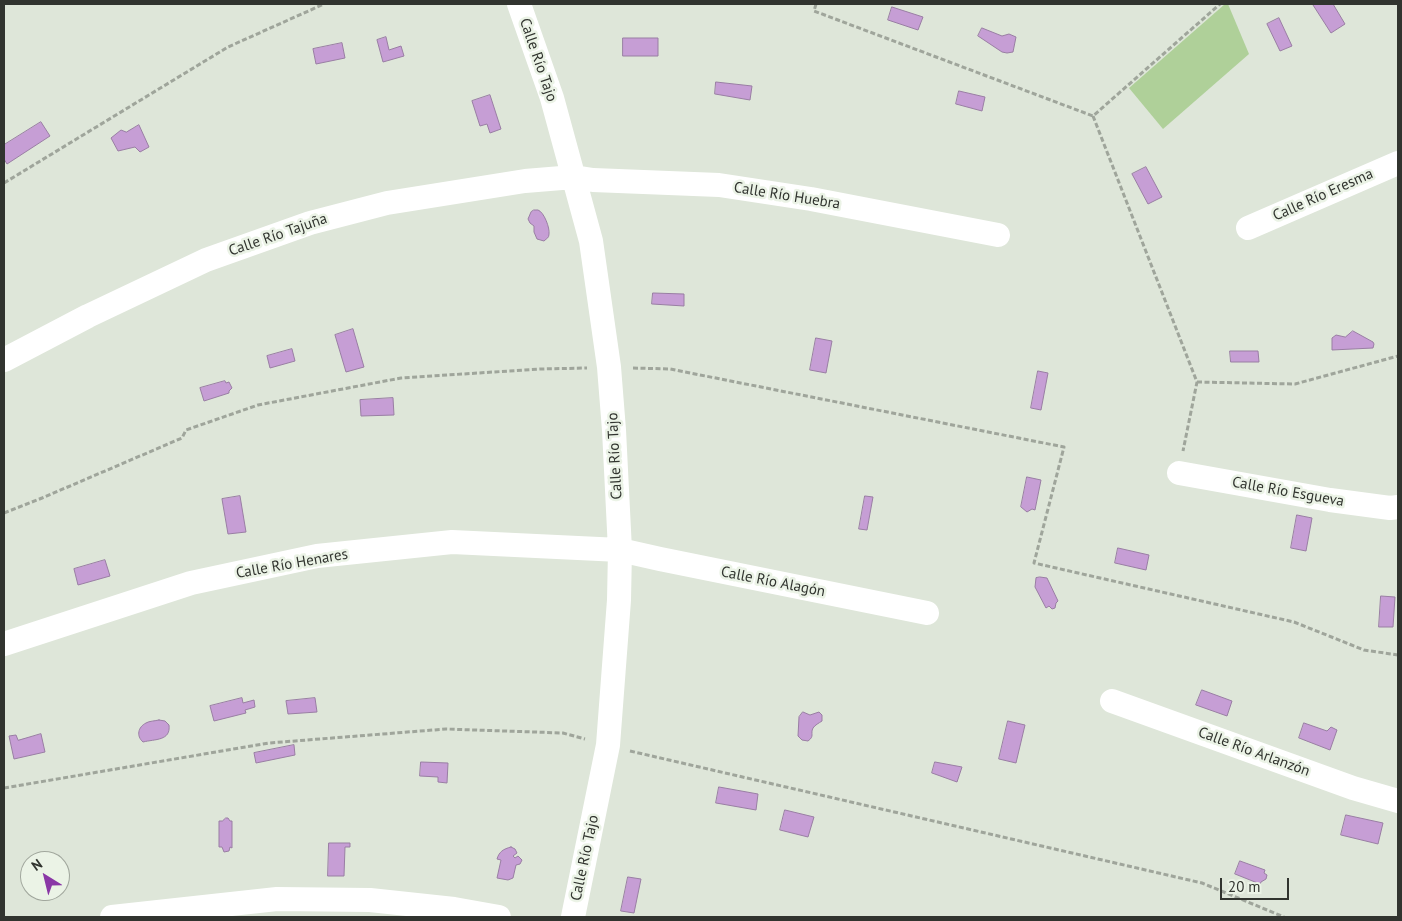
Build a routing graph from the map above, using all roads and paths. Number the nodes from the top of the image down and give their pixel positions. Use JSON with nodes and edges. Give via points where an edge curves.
{"nodes":[{"id":1,"x":324,"y":4,"type":"edge"},
{"id":2,"x":518,"y":4,"type":"edge"},
{"id":3,"x":816,"y":4,"type":"edge"},
{"id":4,"x":1220,"y":4,"type":"edge"},
{"id":5,"x":1093,"y":116,"type":"junction"},
{"id":6,"x":1398,"y":162,"type":"edge"},
{"id":7,"x":574,"y":177,"type":"junction"},
{"id":8,"x":4,"y":183,"type":"edge"},
{"id":9,"x":1248,"y":228,"type":"dead end"},
{"id":10,"x":998,"y":235,"type":"dead end"},
{"id":11,"x":1398,"y":356,"type":"edge"},
{"id":12,"x":4,"y":360,"type":"edge"},
{"id":13,"x":610,"y":367,"type":"junction"},
{"id":14,"x":1197,"y":382,"type":"junction"},
{"id":15,"x":1179,"y":473,"type":"joint"},
{"id":16,"x":1398,"y":508,"type":"edge"},
{"id":17,"x":4,"y":513,"type":"edge"},
{"id":18,"x":620,"y":550,"type":"junction"},
{"id":19,"x":927,"y":613,"type":"dead end"},
{"id":20,"x":4,"y":644,"type":"edge"},
{"id":21,"x":1398,"y":655,"type":"edge"},
{"id":22,"x":1112,"y":701,"type":"dead end"},
{"id":23,"x":608,"y":746,"type":"junction"},
{"id":24,"x":4,"y":788,"type":"edge"},
{"id":25,"x":1398,"y":801,"type":"edge"},
{"id":26,"x":112,"y":917,"type":"edge"},
{"id":27,"x":499,"y":917,"type":"edge"},
{"id":28,"x":573,"y":917,"type":"edge"},
{"id":29,"x":1284,"y":917,"type":"edge"}],
"edges":[{"from":1,"to":8,"type":"path","via":[[228,47]]},
{"from":2,"to":7,"type":"street","name":"Calle Río Tajo","via":[[552,98]]},
{"from":3,"to":5,"type":"path","via":[[814,12]]},
{"from":4,"to":5,"type":"path"},
{"from":5,"to":14,"type":"path"},
{"from":6,"to":9,"type":"street","name":"Calle Río Eresma"},
{"from":7,"to":10,"type":"street","name":"Calle Río Huebra","via":[[719,185]]},
{"from":7,"to":12,"type":"street","name":"Calle Río Tajuña","via":[[525,181],[387,203],[310,223],[206,260]]},
{"from":7,"to":13,"type":"street","name":"Calle Río Tajo","via":[[591,241]]},
{"from":11,"to":14,"type":"path","via":[[1295,384]]},
{"from":13,"to":17,"type":"path","via":[[540,368],[400,378],[258,405],[186,430],[182,438]]},
{"from":13,"to":18,"type":"street","name":"Calle Río Tajo"},
{"from":13,"to":21,"type":"path","via":[[670,370],[1064,447],[1034,563],[1294,622],[1364,650]]},
{"from":14,"to":15,"type":"path"},
{"from":15,"to":16,"type":"street","name":"Calle Río Esgueva","via":[[1330,500]]},
{"from":18,"to":19,"type":"street","name":"Calle Río Alagón"},
{"from":18,"to":20,"type":"street","name":"Calle Río Henares","via":[[452,542],[317,556],[192,583]]},
{"from":18,"to":23,"type":"street","name":"Calle Río Tajo"},
{"from":22,"to":25,"type":"street","name":"Calle Río Arlanzón","via":[[1353,788]]},
{"from":23,"to":24,"type":"path","via":[[564,733],[446,729],[269,743]]},
{"from":23,"to":28,"type":"street","name":"Calle Río Tajo"},
{"from":23,"to":29,"type":"path","via":[[1202,883]]},
{"from":26,"to":27,"type":"street","via":[[277,899],[370,900],[454,908]]}]}
